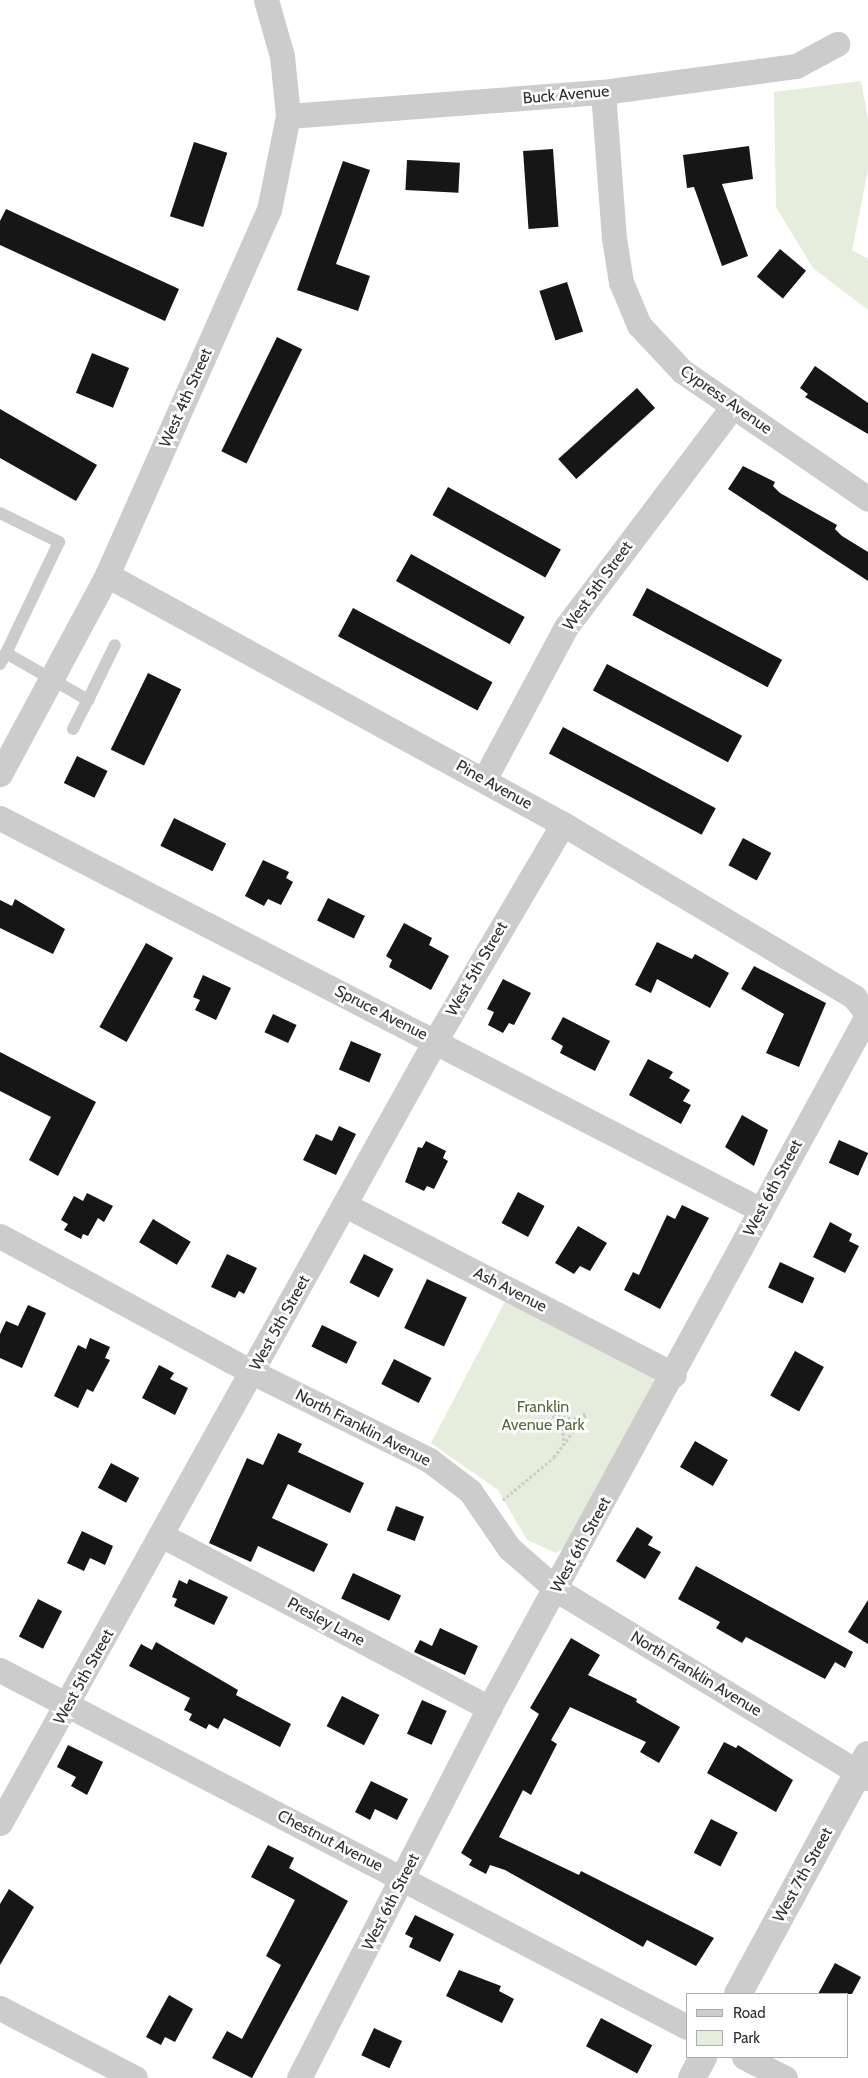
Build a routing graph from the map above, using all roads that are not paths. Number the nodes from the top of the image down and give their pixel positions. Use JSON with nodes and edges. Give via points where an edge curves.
{"nodes":[{"id":1,"x":266,"y":0,"type":"edge"},
{"id":2,"x":837,"y":44,"type":"dead end"},
{"id":3,"x":603,"y":92,"type":"junction"},
{"id":4,"x":288,"y":116,"type":"junction"},
{"id":5,"x":733,"y":406,"type":"junction"},
{"id":6,"x":868,"y":499,"type":"edge"},
{"id":7,"x":0,"y":513,"type":"edge"},
{"id":8,"x":107,"y":575,"type":"junction"},
{"id":9,"x":115,"y":645,"type":"dead end"},
{"id":10,"x":3,"y":659,"type":"edge"},
{"id":11,"x":51,"y":679,"type":"junction"},
{"id":12,"x":88,"y":700,"type":"junction"},
{"id":13,"x":73,"y":729,"type":"dead end"},
{"id":14,"x":2,"y":766,"type":"edge"},
{"id":15,"x":484,"y":780,"type":"junction"},
{"id":16,"x":0,"y":818,"type":"edge"},
{"id":17,"x":562,"y":824,"type":"junction"},
{"id":18,"x":868,"y":1014,"type":"edge"},
{"id":19,"x":435,"y":1041,"type":"junction"},
{"id":20,"x":345,"y":1205,"type":"junction"},
{"id":21,"x":761,"y":1210,"type":"junction"},
{"id":22,"x":0,"y":1236,"type":"edge"},
{"id":23,"x":252,"y":1372,"type":"junction"},
{"id":24,"x":674,"y":1375,"type":"junction"},
{"id":25,"x":163,"y":1536,"type":"junction"},
{"id":26,"x":557,"y":1590,"type":"junction"},
{"id":27,"x":0,"y":1670,"type":"edge"},
{"id":28,"x":68,"y":1705,"type":"junction"},
{"id":29,"x":489,"y":1708,"type":"junction"},
{"id":30,"x":865,"y":1769,"type":"edge"},
{"id":31,"x":0,"y":1824,"type":"edge"},
{"id":32,"x":404,"y":1878,"type":"junction"},
{"id":33,"x":739,"y":1993,"type":"edge"},
{"id":34,"x":0,"y":2008,"type":"edge"},
{"id":35,"x":686,"y":2026,"type":"edge"},
{"id":36,"x":702,"y":2058,"type":"edge"},
{"id":37,"x":746,"y":2058,"type":"edge"},
{"id":38,"x":135,"y":2078,"type":"edge"},
{"id":39,"x":299,"y":2078,"type":"edge"},
{"id":40,"x":692,"y":2078,"type":"edge"},
{"id":41,"x":785,"y":2078,"type":"edge"}],
"edges":[{"from":1,"to":4,"type":"street","name":"West 4th Street","via":[[282,56]]},
{"from":2,"to":3,"type":"street","name":"Buck Avenue","via":[[796,66]]},
{"from":3,"to":4,"type":"street","name":"Buck Avenue"},
{"from":3,"to":5,"type":"street","name":"Cypress Avenue","via":[[614,238],[621,282],[639,325],[682,371]]},
{"from":4,"to":8,"type":"street","name":"West 4th Street","via":[[269,210]]},
{"from":5,"to":6,"type":"street","name":"Cypress Avenue"},
{"from":5,"to":15,"type":"street","name":"West 5th Street","via":[[566,627]]},
{"from":7,"to":10,"type":"lane","via":[[59,542]]},
{"from":8,"to":11,"type":"street","name":"West 4th Street"},
{"from":8,"to":15,"type":"street","name":"Pine Avenue"},
{"from":9,"to":12,"type":"lane"},
{"from":10,"to":11,"type":"lane"},
{"from":11,"to":12,"type":"lane"},
{"from":11,"to":14,"type":"street","name":"West 4th Street"},
{"from":12,"to":13,"type":"lane"},
{"from":15,"to":17,"type":"street","name":"Pine Avenue"},
{"from":16,"to":19,"type":"street","name":"Spruce Avenue"},
{"from":17,"to":18,"type":"street","name":"Pine Avenue","via":[[854,997]]},
{"from":17,"to":19,"type":"street","name":"West 5th Street"},
{"from":18,"to":21,"type":"street","name":"West 6th Street"},
{"from":19,"to":20,"type":"street","name":"West 5th Street"},
{"from":19,"to":21,"type":"street","name":"Spruce Avenue"},
{"from":20,"to":23,"type":"street","name":"West 5th Street"},
{"from":20,"to":24,"type":"street","name":"Ash Avenue"},
{"from":21,"to":24,"type":"street","name":"West 6th Street"},
{"from":22,"to":23,"type":"street","name":"North Franklin Avenue"},
{"from":23,"to":25,"type":"street","name":"West 5th Street"},
{"from":23,"to":26,"type":"street","name":"North Franklin Avenue","via":[[429,1460],[470,1491],[509,1548]]},
{"from":24,"to":26,"type":"street","name":"West 6th Street"},
{"from":25,"to":28,"type":"street","name":"West 5th Street"},
{"from":25,"to":29,"type":"street","name":"Presley Lane"},
{"from":26,"to":29,"type":"street","name":"West 6th Street"},
{"from":26,"to":30,"type":"street","name":"North Franklin Avenue"},
{"from":27,"to":28,"type":"street","name":"Chestnut Avenue"},
{"from":28,"to":31,"type":"street","name":"West 5th Street"},
{"from":28,"to":32,"type":"street","name":"Chestnut Avenue"},
{"from":29,"to":32,"type":"street","name":"West 6th Street"},
{"from":30,"to":33,"type":"street","name":"West 7th Street"},
{"from":32,"to":35,"type":"street","name":"Chestnut Avenue"},
{"from":32,"to":39,"type":"street","name":"West 6th Street"},
{"from":34,"to":38,"type":"street"},
{"from":36,"to":40,"type":"street"},
{"from":37,"to":41,"type":"street"}]}
